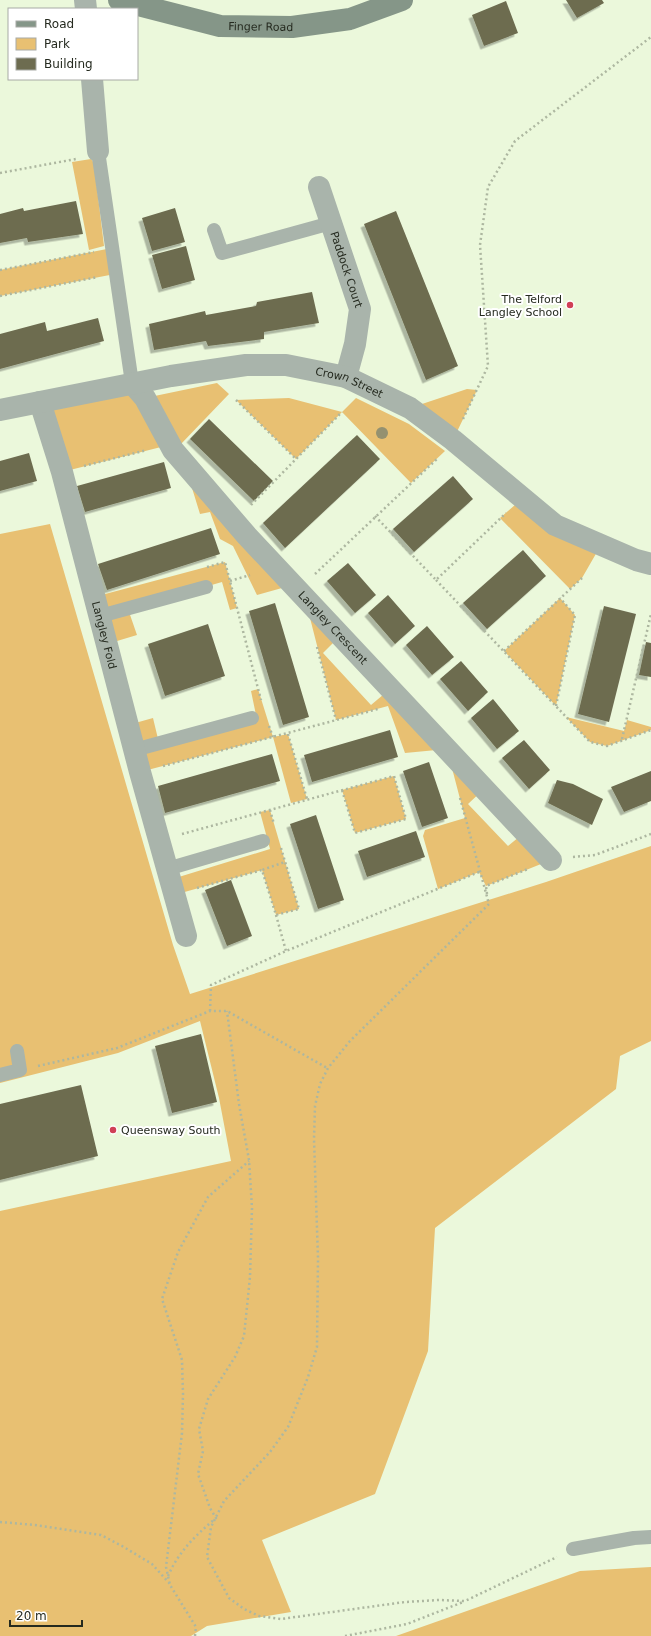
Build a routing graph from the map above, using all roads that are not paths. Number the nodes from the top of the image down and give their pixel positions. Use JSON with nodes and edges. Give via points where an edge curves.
{"nodes":[{"id":1,"x":119,"y":0,"type":"edge"},
{"id":2,"x":402,"y":0,"type":"edge"},
{"id":3,"x":92,"y":80,"type":"edge"},
{"id":4,"x":98,"y":153,"type":"joint"},
{"id":5,"x":319,"y":187,"type":"dead end"},
{"id":6,"x":332,"y":223,"type":"junction"},
{"id":7,"x":214,"y":230,"type":"dead end"},
{"id":8,"x":346,"y":377,"type":"junction"},
{"id":9,"x":132,"y":383,"type":"junction"},
{"id":10,"x":40,"y":402,"type":"junction"},
{"id":11,"x":0,"y":410,"type":"edge"},
{"id":12,"x":651,"y":564,"type":"edge"},
{"id":13,"x":206,"y":587,"type":"dead end"},
{"id":14,"x":100,"y":616,"type":"junction"},
{"id":15,"x":252,"y":718,"type":"dead end"},
{"id":16,"x":134,"y":750,"type":"junction"},
{"id":17,"x":263,"y":841,"type":"dead end"},
{"id":18,"x":551,"y":860,"type":"dead end"},
{"id":19,"x":166,"y":869,"type":"junction"},
{"id":20,"x":186,"y":936,"type":"dead end"},
{"id":21,"x":17,"y":1051,"type":"dead end"},
{"id":22,"x":0,"y":1075,"type":"edge"},
{"id":23,"x":651,"y":1538,"type":"edge"},
{"id":24,"x":573,"y":1549,"type":"road end"}],
"edges":[{"from":1,"to":2,"type":"main road","name":"Finger Road","via":[[220,26],[292,27],[350,18]]},
{"from":3,"to":4,"type":"street"},
{"from":4,"to":9,"type":"lane"},
{"from":5,"to":6,"type":"street","name":"Paddock Court"},
{"from":6,"to":7,"type":"lane","via":[[222,254]]},
{"from":6,"to":8,"type":"street","name":"Paddock Court","via":[[360,309],[355,344]]},
{"from":8,"to":9,"type":"street","name":"Crown Street","via":[[286,365],[246,365]]},
{"from":8,"to":12,"type":"street","name":"Crown Street","via":[[410,408],[453,440],[555,525]]},
{"from":9,"to":10,"type":"street","name":"Crown Street"},
{"from":9,"to":18,"type":"street","name":"Langley Crescent","via":[[145,398],[169,444],[234,522]]},
{"from":10,"to":11,"type":"street","name":"Crown Street"},
{"from":10,"to":14,"type":"street","name":"Langley Fold","via":[[62,472]]},
{"from":13,"to":14,"type":"lane"},
{"from":14,"to":16,"type":"street","name":"Langley Fold"},
{"from":15,"to":16,"type":"lane"},
{"from":16,"to":19,"type":"street","name":"Langley Fold"},
{"from":17,"to":19,"type":"lane"},
{"from":19,"to":20,"type":"street","name":"Langley Fold"},
{"from":21,"to":22,"type":"lane","via":[[20,1070]]},
{"from":23,"to":24,"type":"lane","via":[[634,1538]]}]}
